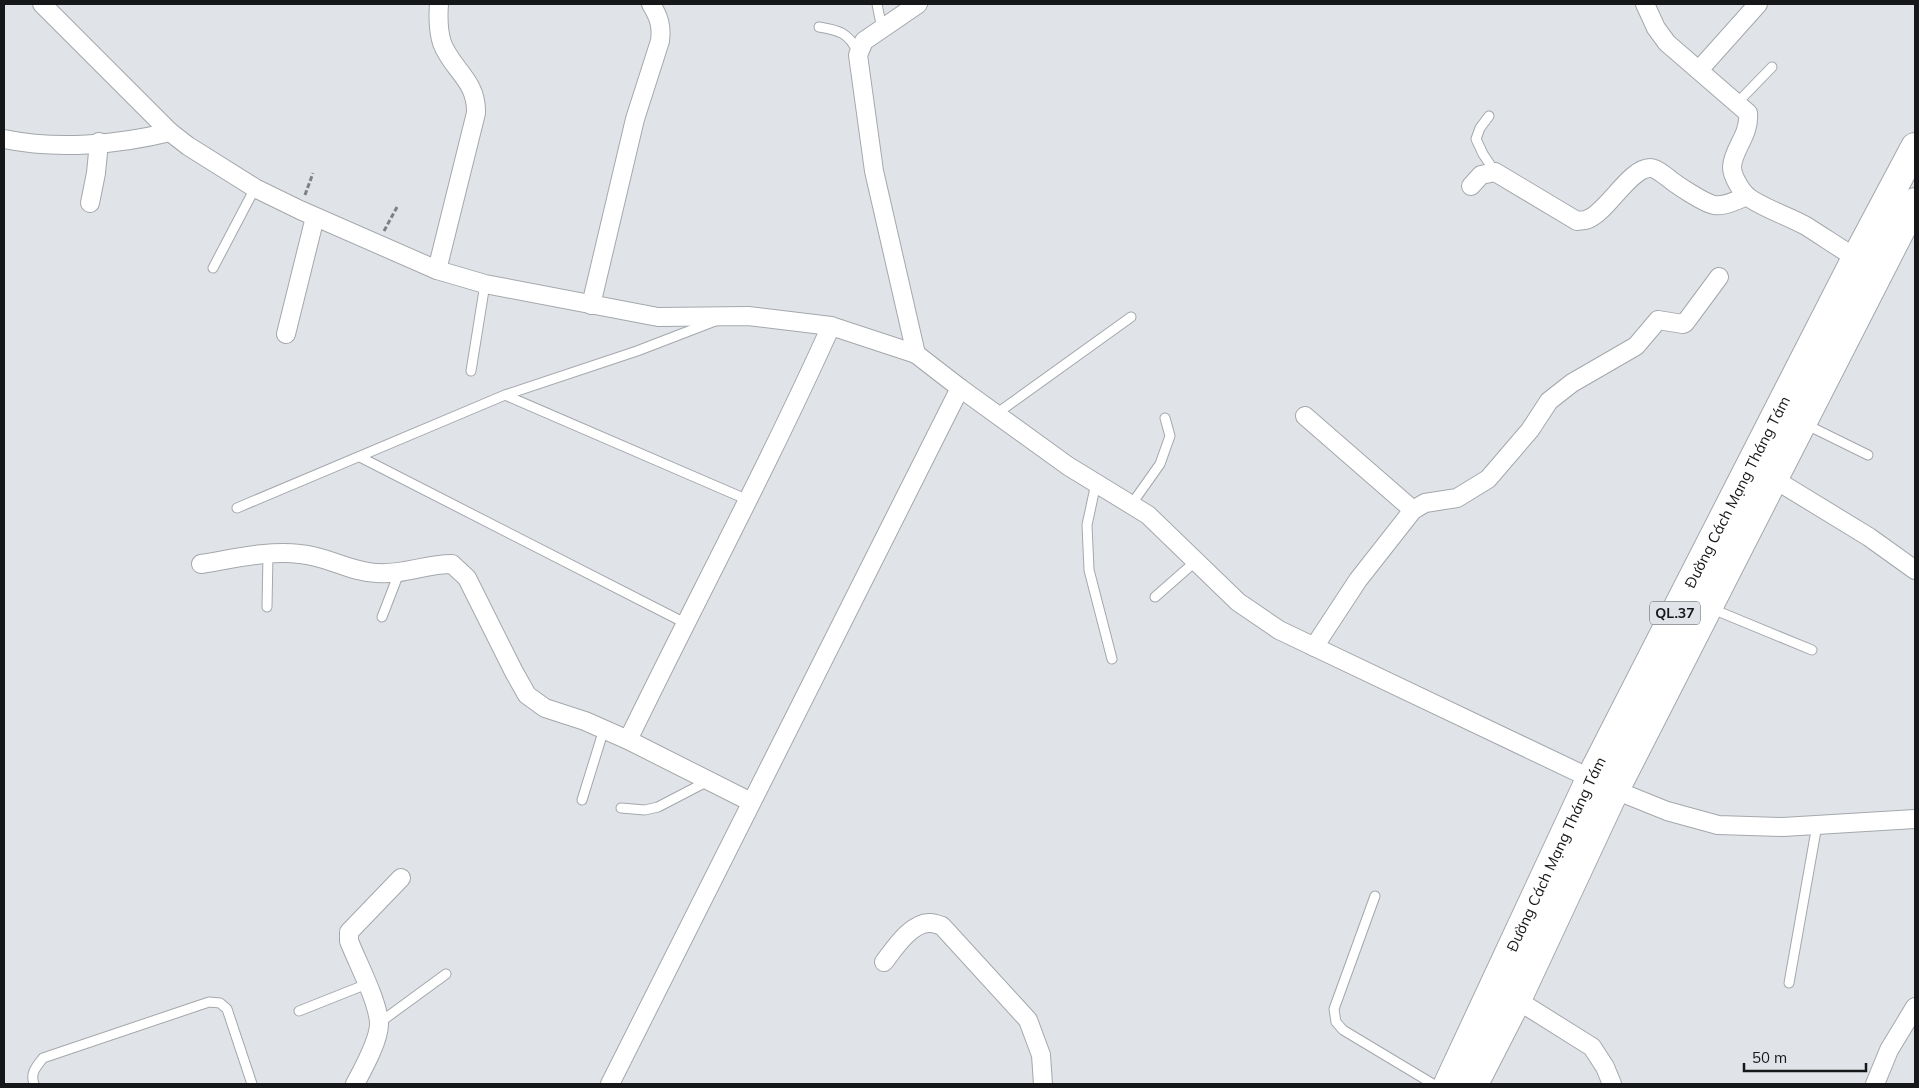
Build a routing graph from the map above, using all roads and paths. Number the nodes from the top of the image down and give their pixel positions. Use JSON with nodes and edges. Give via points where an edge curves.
{"nodes":[{"id":1,"x":42,"y":4,"type":"edge"},
{"id":2,"x":439,"y":4,"type":"edge"},
{"id":3,"x":651,"y":4,"type":"edge"},
{"id":4,"x":877,"y":4,"type":"edge"},
{"id":5,"x":918,"y":4,"type":"edge"},
{"id":6,"x":1645,"y":4,"type":"edge"},
{"id":7,"x":1755,"y":5,"type":"edge"},
{"id":8,"x":819,"y":28,"type":"dead end"},
{"id":9,"x":882,"y":29,"type":"junction"},
{"id":10,"x":858,"y":55,"type":"junction"},
{"id":11,"x":1772,"y":67,"type":"dead end"},
{"id":12,"x":1699,"y":70,"type":"junction"},
{"id":13,"x":1736,"y":103,"type":"junction"},
{"id":14,"x":1489,"y":116,"type":"dead end"},
{"id":15,"x":170,"y":132,"type":"junction"},
{"id":16,"x":4,"y":139,"type":"edge"},
{"id":17,"x":99,"y":142,"type":"junction"},
{"id":18,"x":1915,"y":147,"type":"edge"},
{"id":19,"x":1495,"y":172,"type":"junction"},
{"id":20,"x":313,"y":173,"type":"dead end"},
{"id":21,"x":1471,"y":186,"type":"dead end"},
{"id":22,"x":254,"y":188,"type":"junction"},
{"id":23,"x":1747,"y":196,"type":"junction"},
{"id":24,"x":1915,"y":202,"type":"edge"},
{"id":25,"x":90,"y":203,"type":"dead end"},
{"id":26,"x":397,"y":207,"type":"dead end"},
{"id":27,"x":307,"y":213,"type":"junction"},
{"id":28,"x":378,"y":245,"type":"junction"},
{"id":29,"x":1856,"y":258,"type":"junction"},
{"id":30,"x":213,"y":268,"type":"dead end"},
{"id":31,"x":437,"y":270,"type":"junction"},
{"id":32,"x":1880,"y":272,"type":"junction"},
{"id":33,"x":1719,"y":277,"type":"dead end"},
{"id":34,"x":485,"y":284,"type":"junction"},
{"id":35,"x":591,"y":305,"type":"junction"},
{"id":36,"x":727,"y":316,"type":"junction"},
{"id":37,"x":1131,"y":317,"type":"dead end"},
{"id":38,"x":831,"y":326,"type":"junction"},
{"id":39,"x":286,"y":334,"type":"dead end"},
{"id":40,"x":916,"y":354,"type":"junction"},
{"id":41,"x":471,"y":371,"type":"dead end"},
{"id":42,"x":960,"y":388,"type":"junction"},
{"id":43,"x":505,"y":395,"type":"junction"},
{"id":44,"x":996,"y":414,"type":"junction"},
{"id":45,"x":1306,"y":416,"type":"dead end"},
{"id":46,"x":1165,"y":418,"type":"dead end"},
{"id":47,"x":1803,"y":422,"type":"junction"},
{"id":48,"x":1868,"y":454,"type":"dead end"},
{"id":49,"x":360,"y":457,"type":"junction"},
{"id":50,"x":1774,"y":479,"type":"junction"},
{"id":51,"x":1096,"y":483,"type":"junction"},
{"id":52,"x":748,"y":500,"type":"junction"},
{"id":53,"x":1132,"y":505,"type":"junction"},
{"id":54,"x":237,"y":508,"type":"dead end"},
{"id":55,"x":1413,"y":510,"type":"junction"},
{"id":56,"x":268,"y":555,"type":"junction"},
{"id":57,"x":1196,"y":562,"type":"junction"},
{"id":58,"x":201,"y":564,"type":"dead end"},
{"id":59,"x":1915,"y":570,"type":"edge"},
{"id":60,"x":400,"y":573,"type":"junction"},
{"id":61,"x":1155,"y":597,"type":"dead end"},
{"id":62,"x":267,"y":607,"type":"dead end"},
{"id":63,"x":1708,"y":607,"type":"junction"},
{"id":64,"x":382,"y":617,"type":"dead end"},
{"id":65,"x":685,"y":623,"type":"junction"},
{"id":66,"x":1314,"y":647,"type":"junction"},
{"id":67,"x":1812,"y":650,"type":"dead end"},
{"id":68,"x":1112,"y":660,"type":"dead end"},
{"id":69,"x":604,"y":729,"type":"junction"},
{"id":70,"x":628,"y":740,"type":"junction"},
{"id":71,"x":1590,"y":779,"type":"junction"},
{"id":72,"x":708,"y":781,"type":"junction"},
{"id":73,"x":1615,"y":790,"type":"junction"},
{"id":74,"x":582,"y":800,"type":"dead end"},
{"id":75,"x":751,"y":802,"type":"junction"},
{"id":76,"x":621,"y":808,"type":"dead end"},
{"id":77,"x":1915,"y":819,"type":"edge"},
{"id":78,"x":1817,"y":825,"type":"junction"},
{"id":79,"x":401,"y":878,"type":"dead end"},
{"id":80,"x":1375,"y":896,"type":"dead end"},
{"id":81,"x":884,"y":962,"type":"dead end"},
{"id":82,"x":446,"y":974,"type":"dead end"},
{"id":83,"x":1789,"y":983,"type":"dead end"},
{"id":84,"x":367,"y":984,"type":"junction"},
{"id":85,"x":1516,"y":1000,"type":"junction"},
{"id":86,"x":1915,"y":1008,"type":"edge"},
{"id":87,"x":299,"y":1011,"type":"dead end"},
{"id":88,"x":379,"y":1024,"type":"junction"},
{"id":89,"x":34,"y":1084,"type":"edge"},
{"id":90,"x":252,"y":1084,"type":"edge"},
{"id":91,"x":355,"y":1084,"type":"edge"},
{"id":92,"x":610,"y":1084,"type":"edge"},
{"id":93,"x":1043,"y":1084,"type":"edge"},
{"id":94,"x":1433,"y":1084,"type":"edge"},
{"id":95,"x":1448,"y":1084,"type":"edge"},
{"id":96,"x":1474,"y":1084,"type":"edge"},
{"id":97,"x":1612,"y":1084,"type":"edge"},
{"id":98,"x":1875,"y":1084,"type":"edge"}],
"edges":[{"from":1,"to":15,"type":"street"},
{"from":2,"to":31,"type":"street","via":[[442,43],[477,100]]},
{"from":3,"to":35,"type":"street","via":[[660,19],[660,41],[635,119]]},
{"from":4,"to":9,"type":"lane"},
{"from":5,"to":9,"type":"street"},
{"from":6,"to":12,"type":"street","via":[[1667,43]]},
{"from":7,"to":12,"type":"street"},
{"from":8,"to":10,"type":"lane","via":[[836,30],[848,36]]},
{"from":9,"to":10,"type":"street","via":[[864,41]]},
{"from":10,"to":40,"type":"street","via":[[874,171]]},
{"from":11,"to":13,"type":"lane"},
{"from":12,"to":13,"type":"street"},
{"from":13,"to":23,"type":"street","via":[[1748,113],[1749,121],[1732,168]]},
{"from":14,"to":19,"type":"lane","via":[[1476,139]]},
{"from":15,"to":17,"type":"street","via":[[146,138]]},
{"from":15,"to":22,"type":"street"},
{"from":16,"to":17,"type":"street","via":[[63,146]]},
{"from":17,"to":25,"type":"street"},
{"from":18,"to":29,"type":"main road","name":"Đường Cách Mạng Tháng Tám","number":"QL.37"},
{"from":19,"to":21,"type":"street","via":[[1481,175]]},
{"from":19,"to":23,"type":"street","via":[[1577,221],[1588,220],[1640,171],[1649,168],[1656,169],[1714,205]]},
{"from":20,"to":27,"type":"path"},
{"from":22,"to":27,"type":"street"},
{"from":22,"to":30,"type":"lane"},
{"from":23,"to":29,"type":"street","via":[[1805,226]]},
{"from":24,"to":32,"type":"main road","name":"Đường Cách Mạng Tháng Tám","number":"QL.37"},
{"from":26,"to":28,"type":"path"},
{"from":27,"to":28,"type":"street"},
{"from":27,"to":39,"type":"street"},
{"from":28,"to":31,"type":"street"},
{"from":29,"to":32,"type":"street"},
{"from":29,"to":71,"type":"main road","name":"Đường Cách Mạng Tháng Tám","number":"QL.37"},
{"from":31,"to":34,"type":"street"},
{"from":32,"to":47,"type":"main road","name":"Đường Cách Mạng Tháng Tám","number":"QL.37"},
{"from":33,"to":55,"type":"street","via":[[1686,323],[1658,320],[1636,346],[1572,383],[1549,402],[1488,479],[1457,498],[1425,502]]},
{"from":34,"to":35,"type":"street"},
{"from":34,"to":41,"type":"lane"},
{"from":35,"to":36,"type":"street","via":[[658,317]]},
{"from":36,"to":38,"type":"street"},
{"from":36,"to":43,"type":"lane","via":[[637,351]]},
{"from":37,"to":44,"type":"lane"},
{"from":38,"to":40,"type":"street"},
{"from":38,"to":52,"type":"street","via":[[797,404]]},
{"from":40,"to":42,"type":"street"},
{"from":42,"to":44,"type":"street"},
{"from":42,"to":75,"type":"street"},
{"from":43,"to":49,"type":"lane"},
{"from":43,"to":52,"type":"lane"},
{"from":44,"to":51,"type":"street"},
{"from":45,"to":55,"type":"street"},
{"from":46,"to":53,"type":"lane","via":[[1170,436],[1160,464]]},
{"from":47,"to":48,"type":"lane"},
{"from":47,"to":50,"type":"main road","name":"Đường Cách Mạng Tháng Tám","number":"QL.37"},
{"from":49,"to":54,"type":"lane"},
{"from":49,"to":65,"type":"lane"},
{"from":50,"to":59,"type":"street"},
{"from":50,"to":63,"type":"main road","name":"Đường Cách Mạng Tháng Tám","number":"QL.37"},
{"from":51,"to":53,"type":"street"},
{"from":51,"to":68,"type":"lane","via":[[1087,525],[1089,570]]},
{"from":52,"to":65,"type":"street"},
{"from":53,"to":57,"type":"street","via":[[1148,515]]},
{"from":55,"to":66,"type":"street","via":[[1358,580]]},
{"from":56,"to":58,"type":"street"},
{"from":56,"to":60,"type":"street","via":[[299,554],[329,560],[353,570]]},
{"from":56,"to":62,"type":"lane"},
{"from":57,"to":61,"type":"lane"},
{"from":57,"to":66,"type":"street","via":[[1238,602],[1279,630]]},
{"from":60,"to":64,"type":"lane"},
{"from":60,"to":69,"type":"street","via":[[434,564],[452,564],[467,578],[527,695],[545,708]]},
{"from":63,"to":67,"type":"lane"},
{"from":63,"to":73,"type":"main road","name":"Đường Cách Mạng Tháng Tám","number":"QL.37"},
{"from":65,"to":70,"type":"street"},
{"from":66,"to":71,"type":"street"},
{"from":69,"to":70,"type":"street"},
{"from":69,"to":74,"type":"lane"},
{"from":70,"to":72,"type":"street"},
{"from":71,"to":73,"type":"street"},
{"from":71,"to":95,"type":"main road","name":"Đường Cách Mạng Tháng Tám","number":"QL.37"},
{"from":72,"to":75,"type":"street"},
{"from":72,"to":76,"type":"lane","via":[[658,807],[645,810]]},
{"from":73,"to":78,"type":"street","via":[[1667,811],[1718,825]]},
{"from":73,"to":85,"type":"main road","name":"Đường Cách Mạng Tháng Tám","number":"QL.37"},
{"from":75,"to":92,"type":"street"},
{"from":77,"to":78,"type":"street"},
{"from":78,"to":83,"type":"lane"},
{"from":79,"to":84,"type":"street","via":[[349,932],[349,941]]},
{"from":80,"to":94,"type":"lane","via":[[1334,1009],[1336,1022],[1358,1040]]},
{"from":81,"to":93,"type":"street","via":[[901,940],[919,926],[930,922],[942,926],[1028,1020],[1041,1055]]},
{"from":82,"to":88,"type":"lane"},
{"from":84,"to":87,"type":"lane"},
{"from":84,"to":88,"type":"street"},
{"from":85,"to":96,"type":"main road","name":"Đường Cách Mạng Tháng Tám","number":"QL.37"},
{"from":85,"to":97,"type":"street","via":[[1592,1047]]},
{"from":86,"to":98,"type":"street","via":[[1889,1050]]},
{"from":88,"to":91,"type":"street"},
{"from":89,"to":90,"type":"lane","via":[[34,1068],[43,1058],[209,1002],[220,1003],[227,1009]]}]}
